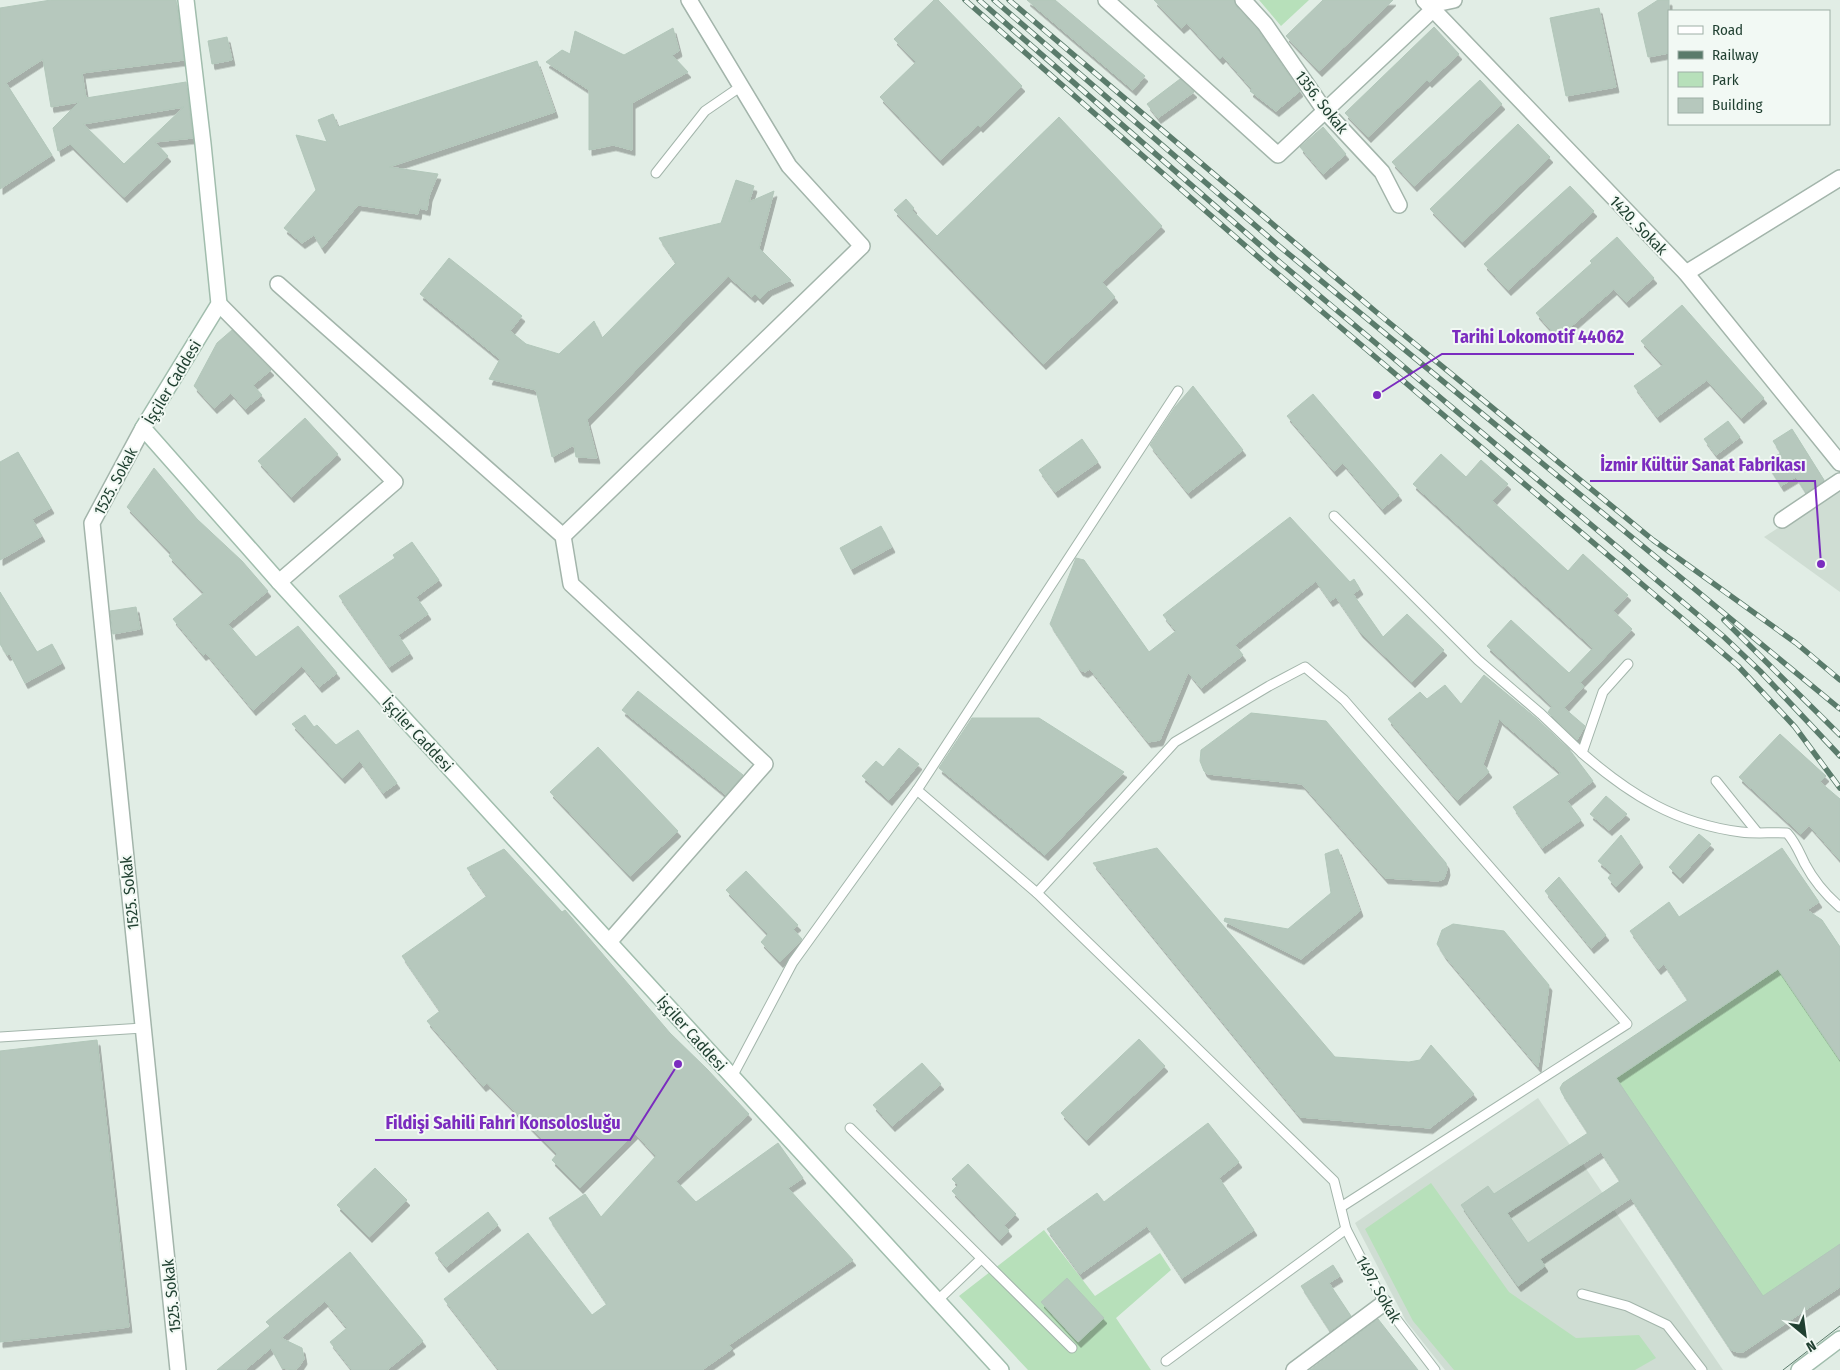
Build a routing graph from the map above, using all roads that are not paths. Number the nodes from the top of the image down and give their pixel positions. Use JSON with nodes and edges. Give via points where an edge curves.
{"nodes":[{"id":1,"x":186,"y":0,"type":"edge"},
{"id":2,"x":689,"y":0,"type":"edge"},
{"id":3,"x":1106,"y":0,"type":"edge"},
{"id":4,"x":1243,"y":0,"type":"edge"},
{"id":5,"x":1454,"y":0,"type":"edge"},
{"id":6,"x":1428,"y":5,"type":"edge"},
{"id":7,"x":740,"y":86,"type":"junction"},
{"id":8,"x":1325,"y":110,"type":"junction"},
{"id":9,"x":656,"y":173,"type":"dead end"},
{"id":10,"x":1840,"y":178,"type":"edge"},
{"id":11,"x":1399,"y":205,"type":"dead end"},
{"id":12,"x":1686,"y":273,"type":"junction"},
{"id":13,"x":278,"y":284,"type":"dead end"},
{"id":14,"x":219,"y":304,"type":"junction"},
{"id":15,"x":1178,"y":391,"type":"dead end"},
{"id":16,"x":143,"y":428,"type":"junction"},
{"id":17,"x":1840,"y":462,"type":"edge"},
{"id":18,"x":1840,"y":481,"type":"edge"},
{"id":19,"x":1334,"y":516,"type":"dead end"},
{"id":20,"x":1782,"y":520,"type":"dead end"},
{"id":21,"x":563,"y":536,"type":"junction"},
{"id":22,"x":279,"y":582,"type":"junction"},
{"id":23,"x":1628,"y":664,"type":"dead end"},
{"id":24,"x":1582,"y":754,"type":"junction"},
{"id":25,"x":1716,"y":781,"type":"dead end"},
{"id":26,"x":918,"y":790,"type":"junction"},
{"id":27,"x":1757,"y":832,"type":"junction"},
{"id":28,"x":1037,"y":892,"type":"junction"},
{"id":29,"x":1840,"y":907,"type":"edge"},
{"id":30,"x":609,"y":942,"type":"junction"},
{"id":31,"x":143,"y":1028,"type":"junction"},
{"id":32,"x":0,"y":1037,"type":"edge"},
{"id":33,"x":732,"y":1077,"type":"junction"},
{"id":34,"x":850,"y":1128,"type":"dead end"},
{"id":35,"x":1341,"y":1207,"type":"junction"},
{"id":36,"x":1346,"y":1229,"type":"junction"},
{"id":37,"x":981,"y":1258,"type":"junction"},
{"id":38,"x":1582,"y":1294,"type":"dead end"},
{"id":39,"x":938,"y":1300,"type":"junction"},
{"id":40,"x":1384,"y":1303,"type":"junction"},
{"id":41,"x":1840,"y":1339,"type":"edge"},
{"id":42,"x":1072,"y":1348,"type":"dead end"},
{"id":43,"x":1166,"y":1361,"type":"dead end"},
{"id":44,"x":178,"y":1370,"type":"edge"},
{"id":45,"x":1001,"y":1370,"type":"edge"},
{"id":46,"x":1294,"y":1370,"type":"edge"},
{"id":47,"x":1435,"y":1370,"type":"edge"},
{"id":48,"x":1702,"y":1370,"type":"edge"},
{"id":49,"x":1799,"y":1370,"type":"edge"}],
"edges":[{"from":1,"to":14,"type":"street"},
{"from":2,"to":7,"type":"street"},
{"from":3,"to":8,"type":"street","via":[[1278,155]]},
{"from":4,"to":8,"type":"street","name":"1356. Sokak","via":[[1265,24]]},
{"from":5,"to":6,"type":"street"},
{"from":6,"to":8,"type":"street"},
{"from":6,"to":12,"type":"street","name":"1420. Sokak"},
{"from":7,"to":9,"type":"lane","via":[[705,111]]},
{"from":7,"to":21,"type":"street","via":[[789,166],[862,246]]},
{"from":8,"to":11,"type":"street","name":"1356. Sokak","via":[[1382,172]]},
{"from":10,"to":12,"type":"street"},
{"from":12,"to":17,"type":"street","name":"1420. Sokak"},
{"from":13,"to":21,"type":"street"},
{"from":14,"to":16,"type":"street","name":"İşçiler Caddesi"},
{"from":14,"to":22,"type":"street","via":[[394,482]]},
{"from":15,"to":26,"type":"lane"},
{"from":16,"to":22,"type":"street","name":"İşçiler Caddesi"},
{"from":16,"to":31,"type":"street","name":"1525. Sokak","via":[[92,524]]},
{"from":18,"to":20,"type":"street"},
{"from":19,"to":24,"type":"lane","via":[[1478,660]]},
{"from":21,"to":30,"type":"street","via":[[571,584],[765,764]]},
{"from":22,"to":30,"type":"street","name":"İşçiler Caddesi"},
{"from":23,"to":24,"type":"lane","via":[[1603,692]]},
{"from":24,"to":27,"type":"lane","via":[[1606,775],[1667,813],[1716,828]]},
{"from":25,"to":27,"type":"lane"},
{"from":26,"to":28,"type":"lane","name":"1497. Sokak"},
{"from":26,"to":33,"type":"lane","via":[[793,962]]},
{"from":27,"to":29,"type":"lane","via":[[1787,833],[1823,893]]},
{"from":28,"to":35,"type":"lane","name":"1497. Sokak","via":[[1334,1181]]},
{"from":28,"to":35,"type":"lane","via":[[1175,742],[1305,667],[1344,700],[1627,1024]]},
{"from":30,"to":33,"type":"street","name":"İşçiler Caddesi"},
{"from":31,"to":32,"type":"lane"},
{"from":31,"to":44,"type":"street","name":"1525. Sokak"},
{"from":33,"to":39,"type":"street","name":"İşçiler Caddesi"},
{"from":34,"to":37,"type":"lane"},
{"from":35,"to":36,"type":"lane","name":"1497. Sokak"},
{"from":36,"to":40,"type":"lane","name":"1497. Sokak"},
{"from":36,"to":43,"type":"lane"},
{"from":37,"to":39,"type":"lane"},
{"from":37,"to":42,"type":"lane"},
{"from":38,"to":48,"type":"lane","via":[[1627,1306],[1667,1325]]},
{"from":39,"to":45,"type":"street","name":"İşçiler Caddesi"},
{"from":40,"to":46,"type":"street"},
{"from":40,"to":47,"type":"lane","name":"1497. Sokak"},
{"from":41,"to":49,"type":"street"}]}
